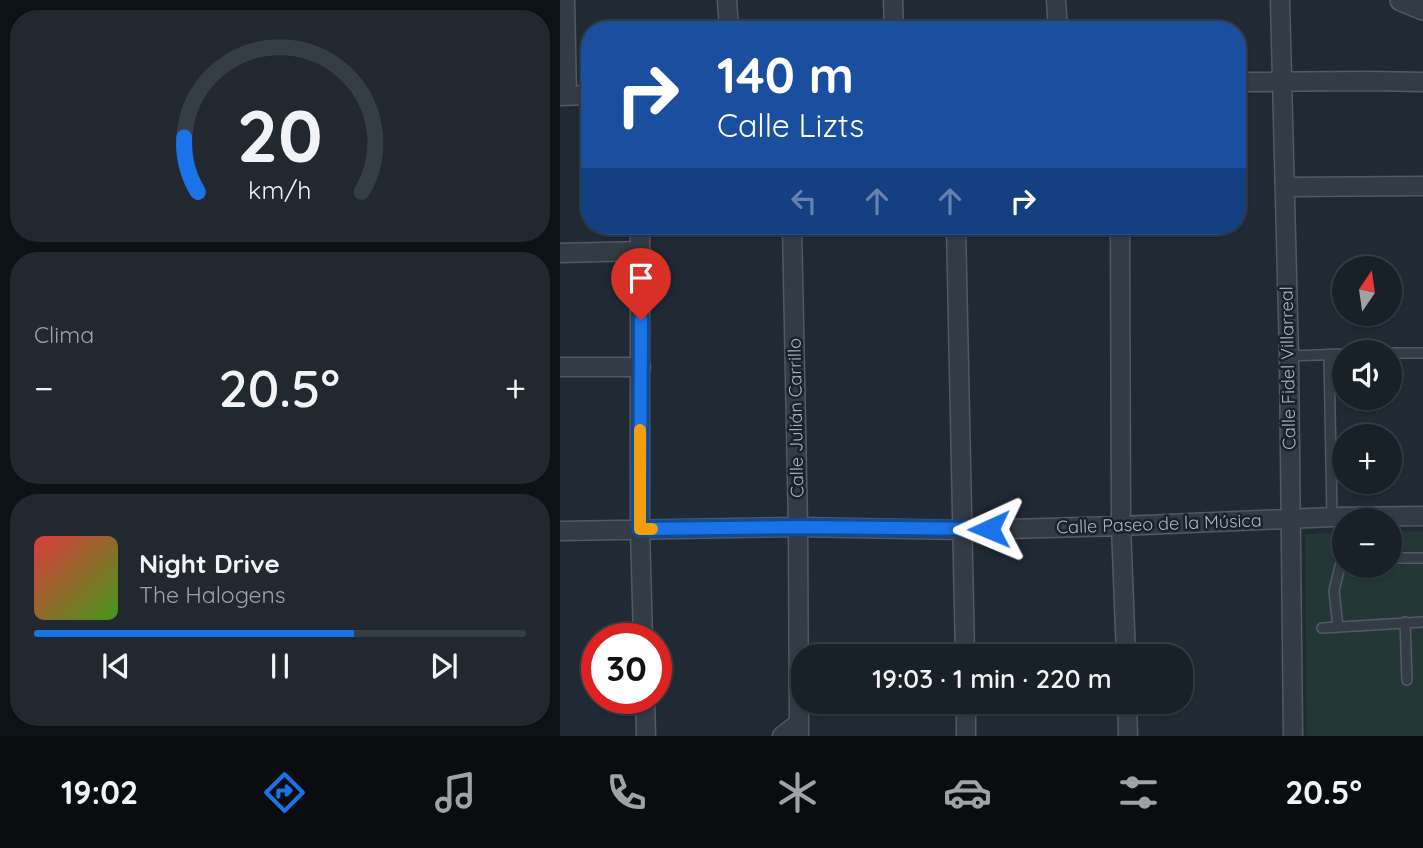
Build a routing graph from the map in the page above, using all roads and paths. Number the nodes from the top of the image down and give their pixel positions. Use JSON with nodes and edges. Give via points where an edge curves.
{"nodes":[{"id":1,"x":565,"y":0,"type":"edge"},
{"id":2,"x":727,"y":0,"type":"edge"},
{"id":3,"x":893,"y":0,"type":"edge"},
{"id":4,"x":1056,"y":0,"type":"edge"},
{"id":5,"x":1280,"y":0,"type":"edge"},
{"id":6,"x":1401,"y":0,"type":"edge"},
{"id":7,"x":1423,"y":9,"type":"edge"},
{"id":8,"x":728,"y":21,"type":"edge"},
{"id":9,"x":894,"y":21,"type":"edge"},
{"id":10,"x":1057,"y":21,"type":"edge"},
{"id":11,"x":1282,"y":81,"type":"junction"},
{"id":12,"x":1246,"y":82,"type":"edge"},
{"id":13,"x":1423,"y":82,"type":"edge"},
{"id":14,"x":564,"y":96,"type":"edge"},
{"id":15,"x":1423,"y":186,"type":"edge"},
{"id":16,"x":1286,"y":187,"type":"junction"},
{"id":17,"x":640,"y":235,"type":"edge"},
{"id":18,"x":792,"y":235,"type":"edge"},
{"id":19,"x":956,"y":235,"type":"edge"},
{"id":20,"x":1120,"y":235,"type":"edge"},
{"id":21,"x":641,"y":251,"type":"junction"},
{"id":22,"x":560,"y":253,"type":"edge"},
{"id":23,"x":1402,"y":353,"type":"edge"},
{"id":24,"x":1423,"y":353,"type":"edge"},
{"id":25,"x":1329,"y":354,"type":"joint"},
{"id":26,"x":1289,"y":356,"type":"junction"},
{"id":27,"x":560,"y":367,"type":"edge"},
{"id":28,"x":641,"y":367,"type":"junction"},
{"id":29,"x":1402,"y":516,"type":"edge"},
{"id":30,"x":1423,"y":516,"type":"edge"},
{"id":31,"x":1332,"y":517,"type":"joint"},
{"id":32,"x":1290,"y":519,"type":"junction"},
{"id":33,"x":1121,"y":526,"type":"junction"},
{"id":34,"x":799,"y":527,"type":"junction"},
{"id":35,"x":640,"y":529,"type":"junction"},
{"id":36,"x":962,"y":530,"type":"junction"},
{"id":37,"x":560,"y":531,"type":"edge"},
{"id":38,"x":1402,"y":558,"type":"edge"},
{"id":39,"x":1423,"y":558,"type":"edge"},
{"id":40,"x":1337,"y":578,"type":"edge"},
{"id":41,"x":1405,"y":622,"type":"junction"},
{"id":42,"x":1423,"y":622,"type":"edge"},
{"id":43,"x":643,"y":623,"type":"edge"},
{"id":44,"x":1338,"y":627,"type":"junction"},
{"id":45,"x":1322,"y":628,"type":"dead end"},
{"id":46,"x":965,"y":644,"type":"edge"},
{"id":47,"x":1126,"y":644,"type":"edge"},
{"id":48,"x":1407,"y":680,"type":"dead end"},
{"id":49,"x":645,"y":714,"type":"edge"},
{"id":50,"x":966,"y":714,"type":"edge"},
{"id":51,"x":1127,"y":714,"type":"edge"},
{"id":52,"x":799,"y":730,"type":"edge"},
{"id":53,"x":646,"y":736,"type":"edge"},
{"id":54,"x":782,"y":736,"type":"edge"},
{"id":55,"x":967,"y":736,"type":"edge"},
{"id":56,"x":1128,"y":736,"type":"edge"},
{"id":57,"x":1293,"y":736,"type":"edge"}],
"edges":[{"from":1,"to":14,"type":"street"},
{"from":2,"to":8,"type":"street"},
{"from":3,"to":9,"type":"street"},
{"from":4,"to":10,"type":"street"},
{"from":5,"to":11,"type":"street","name":"Calle Fidel Villarreal"},
{"from":6,"to":7,"type":"street"},
{"from":11,"to":12,"type":"street"},
{"from":11,"to":13,"type":"street"},
{"from":11,"to":16,"type":"street","name":"Calle Fidel Villarreal"},
{"from":15,"to":16,"type":"street"},
{"from":16,"to":26,"type":"street","name":"Calle Fidel Villarreal"},
{"from":17,"to":21,"type":"street"},
{"from":18,"to":34,"type":"street","name":"Calle Julián Carrillo"},
{"from":19,"to":36,"type":"street"},
{"from":20,"to":33,"type":"street"},
{"from":21,"to":22,"type":"street"},
{"from":21,"to":28,"type":"street"},
{"from":23,"to":24,"type":"lane"},
{"from":25,"to":26,"type":"lane"},
{"from":25,"to":31,"type":"lane"},
{"from":26,"to":32,"type":"street","name":"Calle Fidel Villarreal"},
{"from":27,"to":28,"type":"street"},
{"from":28,"to":35,"type":"street"},
{"from":29,"to":30,"type":"street","name":"Calle Paseo de la Música"},
{"from":31,"to":32,"type":"street","name":"Calle Paseo de la Música"},
{"from":32,"to":33,"type":"street","name":"Calle Paseo de la Música"},
{"from":32,"to":57,"type":"street","name":"Calle Fidel Villarreal"},
{"from":33,"to":36,"type":"street","name":"Calle Paseo de la Música"},
{"from":33,"to":47,"type":"street"},
{"from":34,"to":35,"type":"street","name":"Calle Paseo de la Música"},
{"from":34,"to":36,"type":"street","name":"Calle Paseo de la Música"},
{"from":34,"to":52,"type":"street","name":"Calle Julián Carrillo"},
{"from":35,"to":37,"type":"street","name":"Calle Paseo de la Música"},
{"from":35,"to":43,"type":"street"},
{"from":36,"to":46,"type":"street"},
{"from":38,"to":39,"type":"lane"},
{"from":40,"to":44,"type":"lane"},
{"from":41,"to":42,"type":"lane"},
{"from":41,"to":44,"type":"lane"},
{"from":41,"to":48,"type":"lane"},
{"from":44,"to":45,"type":"lane"},
{"from":49,"to":53,"type":"street"},
{"from":50,"to":55,"type":"street"},
{"from":51,"to":56,"type":"street"},
{"from":52,"to":54,"type":"street"}]}
